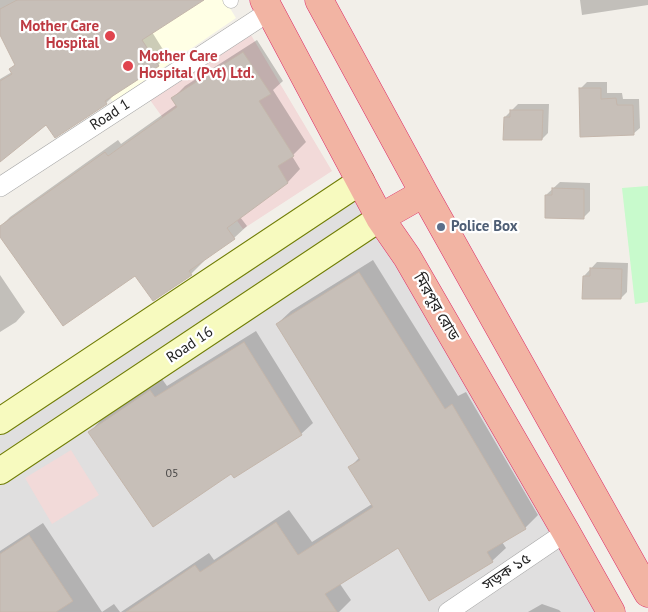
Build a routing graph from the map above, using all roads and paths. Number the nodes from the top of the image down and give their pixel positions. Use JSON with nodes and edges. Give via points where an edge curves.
{"nodes":[{"id":1,"x":319,"y":0,"type":"edge"},
{"id":2,"x":267,"y":5,"type":"edge"},
{"id":3,"x":360,"y":181,"type":"junction"},
{"id":4,"x":0,"y":187,"type":"edge"},
{"id":5,"x":424,"y":194,"type":"junction"},
{"id":6,"x":380,"y":218,"type":"junction"},
{"id":7,"x":0,"y":421,"type":"edge"},
{"id":8,"x":0,"y":471,"type":"edge"},
{"id":9,"x":566,"y":532,"type":"junction"},
{"id":10,"x":648,"y":593,"type":"edge"},
{"id":11,"x":448,"y":612,"type":"edge"},
{"id":12,"x":611,"y":612,"type":"edge"}],
"edges":[{"from":1,"to":5,"type":"highway"},
{"from":2,"to":3,"type":"highway","name":"মিরপুর রোড"},
{"from":2,"to":4,"type":"street","name":"Road 1"},
{"from":3,"to":6,"type":"highway","name":"মিরপুর রোড"},
{"from":3,"to":7,"type":"main road"},
{"from":5,"to":6,"type":"highway"},
{"from":5,"to":10,"type":"highway"},
{"from":6,"to":8,"type":"main road","name":"Road 16"},
{"from":6,"to":9,"type":"highway","name":"মিরপুর রোড","via":[[407,257]]},
{"from":9,"to":11,"type":"street","name":"সড়ক ১৫"},
{"from":9,"to":12,"type":"highway","name":"মিরপুর রোড"}]}
